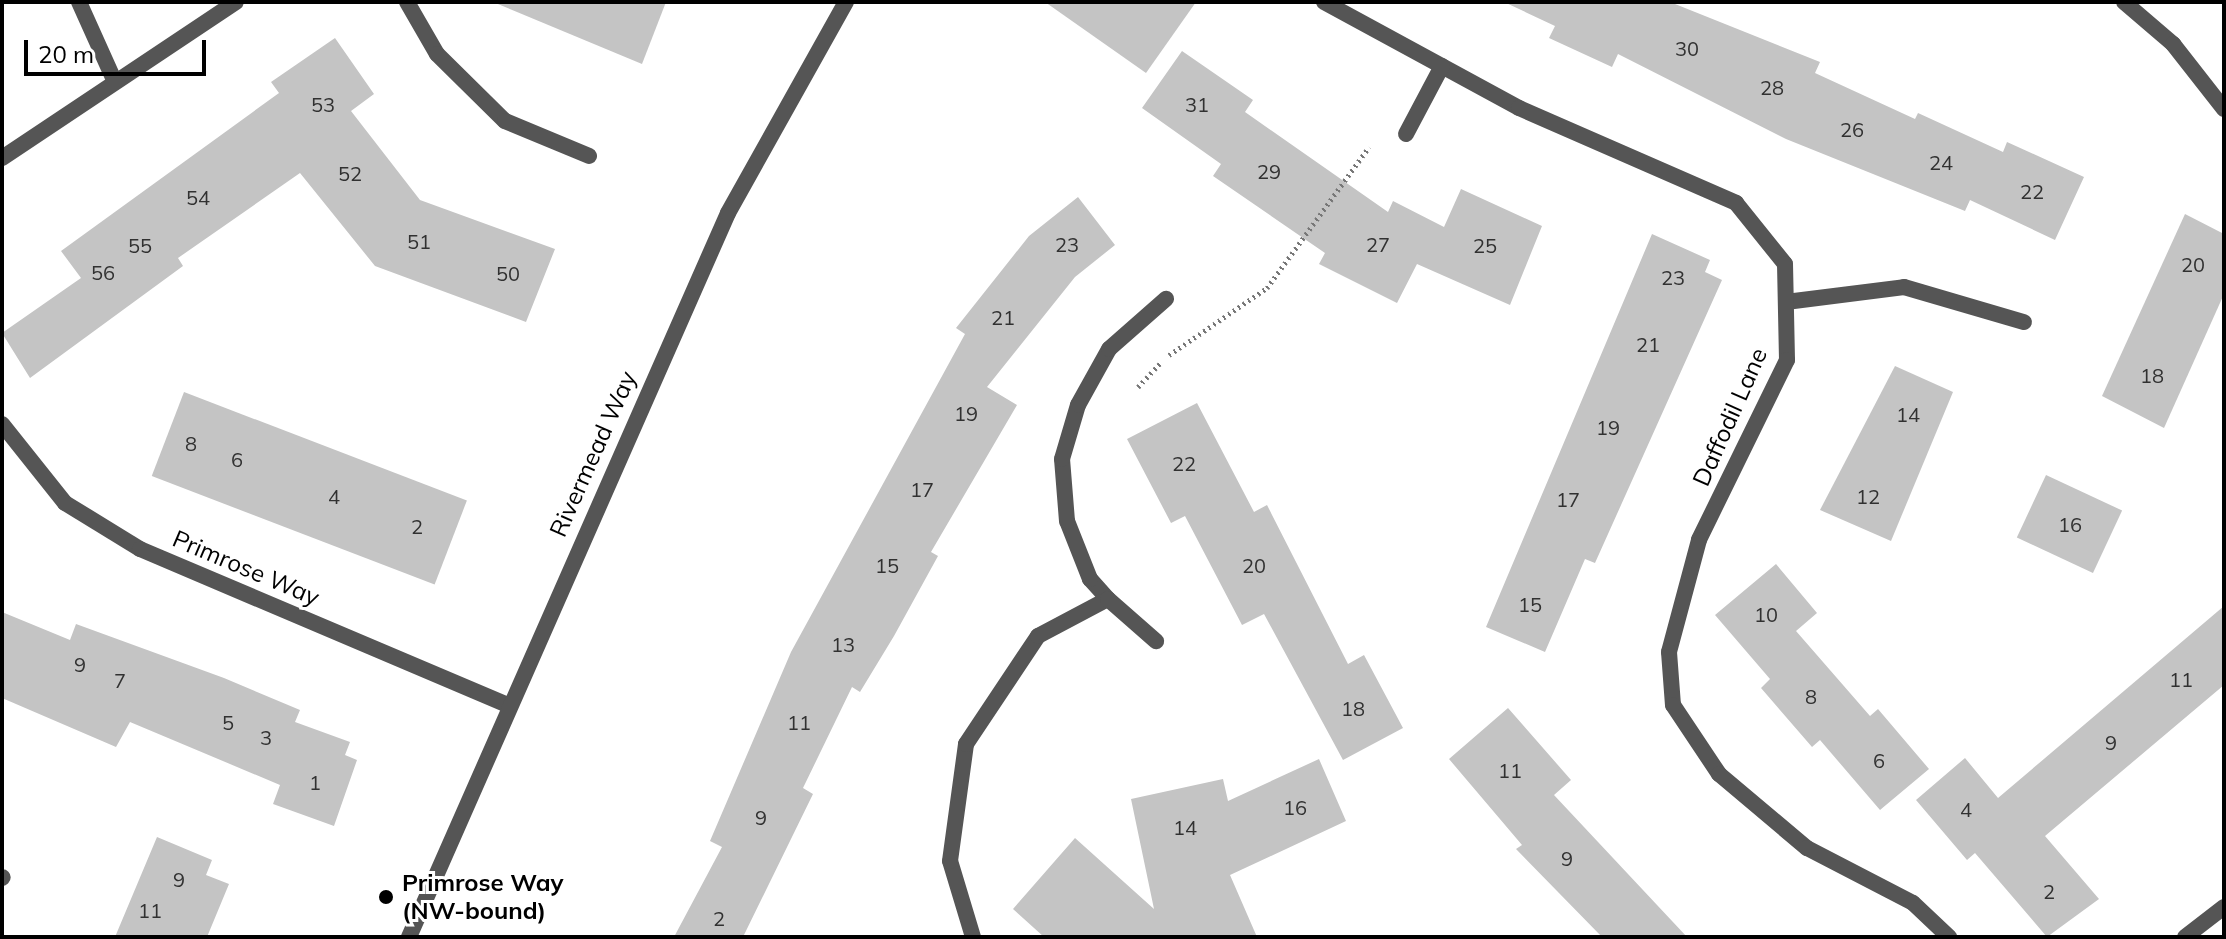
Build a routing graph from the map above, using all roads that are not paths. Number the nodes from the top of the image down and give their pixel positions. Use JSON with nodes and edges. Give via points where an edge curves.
{"nodes":[{"id":1,"x":79,"y":2,"type":"edge"},
{"id":2,"x":236,"y":2,"type":"edge"},
{"id":3,"x":407,"y":2,"type":"edge"},
{"id":4,"x":846,"y":2,"type":"edge"},
{"id":5,"x":1324,"y":2,"type":"edge"},
{"id":6,"x":2124,"y":2,"type":"edge"},
{"id":7,"x":1442,"y":66,"type":"junction"},
{"id":8,"x":114,"y":80,"type":"junction"},
{"id":9,"x":2224,"y":109,"type":"edge"},
{"id":10,"x":1406,"y":134,"type":"road end"},
{"id":11,"x":589,"y":156,"type":"dead end"},
{"id":12,"x":2,"y":158,"type":"edge"},
{"id":13,"x":1166,"y":299,"type":"dead end"},
{"id":14,"x":1786,"y":302,"type":"junction"},
{"id":15,"x":2024,"y":322,"type":"dead end"},
{"id":16,"x":2,"y":424,"type":"edge"},
{"id":17,"x":1108,"y":599,"type":"junction"},
{"id":18,"x":1156,"y":641,"type":"dead end"},
{"id":19,"x":507,"y":705,"type":"junction"},
{"id":20,"x":2224,"y":907,"type":"edge"},
{"id":21,"x":967,"y":935,"type":"edge"},
{"id":22,"x":409,"y":937,"type":"edge"},
{"id":23,"x":1949,"y":937,"type":"edge"},
{"id":24,"x":2185,"y":937,"type":"edge"}],
"edges":[{"from":1,"to":8,"type":"street"},
{"from":2,"to":8,"type":"street"},
{"from":3,"to":11,"type":"street","via":[[437,54],[505,121]]},
{"from":4,"to":19,"type":"street","name":"Rivermead Way","via":[[728,213]]},
{"from":5,"to":7,"type":"street","name":"Daffodil Lane"},
{"from":6,"to":9,"type":"street","via":[[2173,44]]},
{"from":7,"to":10,"type":"street"},
{"from":7,"to":14,"type":"street","name":"Daffodil Lane","via":[[1736,203],[1785,264]]},
{"from":8,"to":12,"type":"street"},
{"from":13,"to":17,"type":"street","via":[[1109,349],[1078,405],[1062,459],[1067,521],[1090,579]]},
{"from":14,"to":15,"type":"street","via":[[1904,287]]},
{"from":14,"to":23,"type":"street","name":"Daffodil Lane","via":[[1787,360],[1699,540],[1669,652],[1673,705],[1719,774],[1807,848],[1913,903]]},
{"from":16,"to":19,"type":"street","name":"Primrose Way","via":[[65,503],[140,549]]},
{"from":17,"to":18,"type":"street"},
{"from":17,"to":21,"type":"street","via":[[1038,636],[966,744],[950,861]]},
{"from":19,"to":22,"type":"street","name":"Rivermead Way"},
{"from":20,"to":24,"type":"street"}]}
